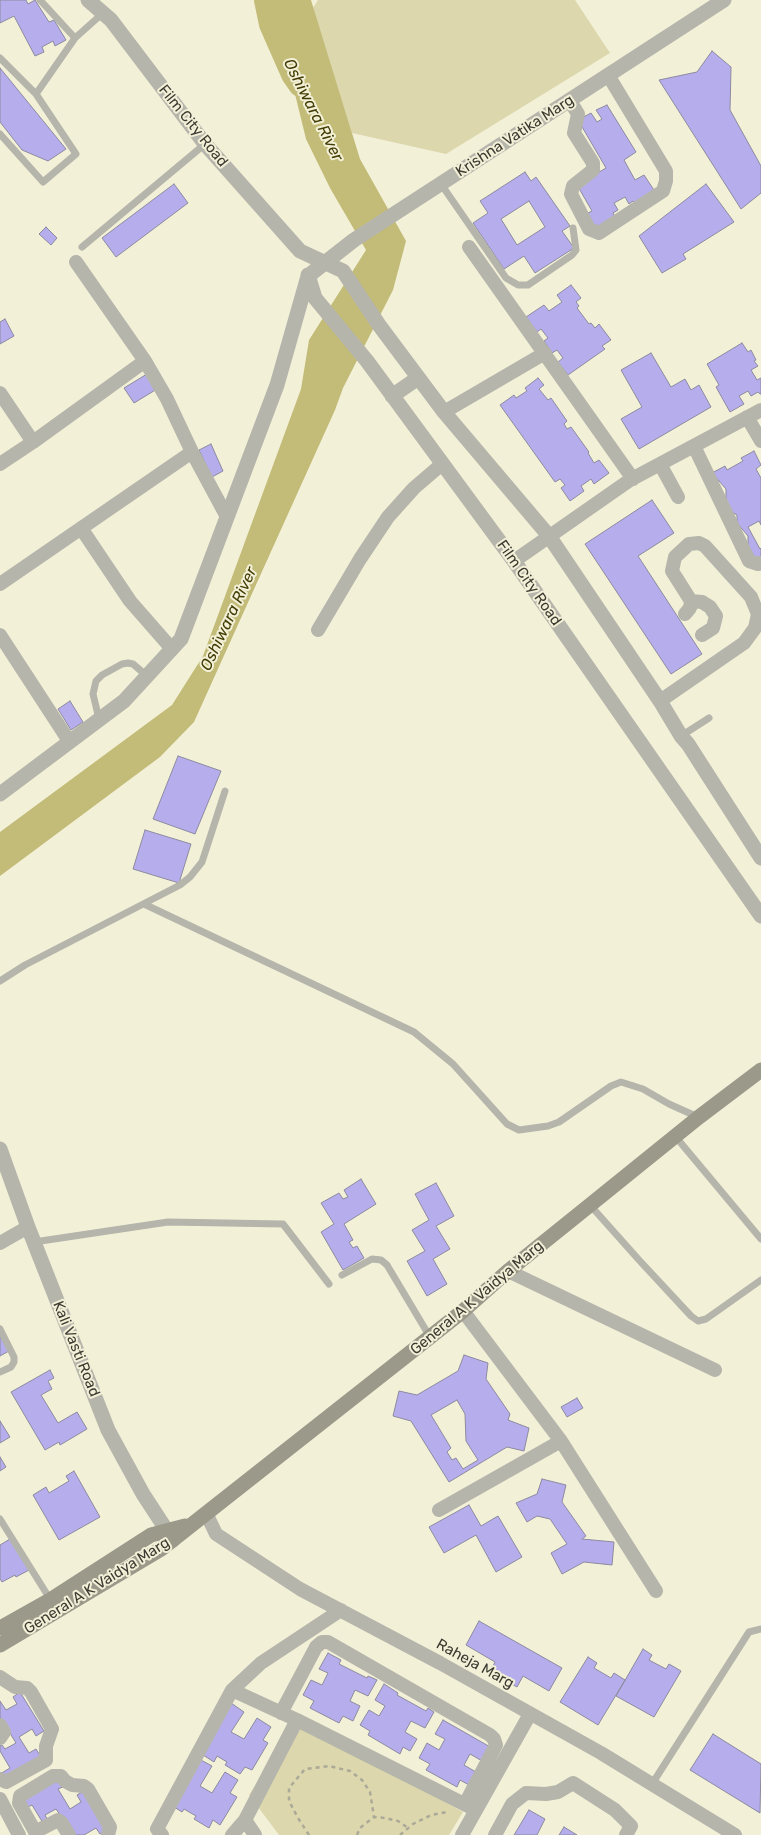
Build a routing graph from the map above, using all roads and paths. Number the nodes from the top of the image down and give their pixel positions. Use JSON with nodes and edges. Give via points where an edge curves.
{"nodes":[{"id":1,"x":40,"y":0,"type":"edge"},
{"id":2,"x":88,"y":0,"type":"edge"},
{"id":3,"x":724,"y":0,"type":"edge"},
{"id":4,"x":106,"y":7,"type":"edge"},
{"id":5,"x":75,"y":38,"type":"junction"},
{"id":6,"x":0,"y":58,"type":"edge"},
{"id":7,"x":608,"y":75,"type":"junction"},
{"id":8,"x":36,"y":94,"type":"junction"},
{"id":9,"x":570,"y":101,"type":"junction"},
{"id":10,"x":0,"y":134,"type":"edge"},
{"id":11,"x":205,"y":144,"type":"junction"},
{"id":12,"x":441,"y":184,"type":"junction"},
{"id":13,"x":573,"y":228,"type":"dead end"},
{"id":14,"x":82,"y":247,"type":"dead end"},
{"id":15,"x":470,"y":247,"type":"dead end"},
{"id":16,"x":300,"y":251,"type":"junction"},
{"id":17,"x":76,"y":262,"type":"dead end"},
{"id":18,"x":325,"y":263,"type":"junction"},
{"id":19,"x":308,"y":276,"type":"junction"},
{"id":20,"x":545,"y":353,"type":"junction"},
{"id":21,"x":144,"y":361,"type":"junction"},
{"id":22,"x":418,"y":378,"type":"junction"},
{"id":23,"x":0,"y":393,"type":"edge"},
{"id":24,"x":392,"y":396,"type":"junction"},
{"id":25,"x":761,"y":410,"type":"edge"},
{"id":26,"x":444,"y":412,"type":"junction"},
{"id":27,"x":747,"y":417,"type":"junction"},
{"id":28,"x":761,"y":441,"type":"edge"},
{"id":29,"x":33,"y":442,"type":"junction"},
{"id":30,"x":694,"y":446,"type":"junction"},
{"id":31,"x":192,"y":452,"type":"junction"},
{"id":32,"x":0,"y":464,"type":"edge"},
{"id":33,"x":442,"y":464,"type":"junction"},
{"id":34,"x":657,"y":466,"type":"junction"},
{"id":35,"x":633,"y":479,"type":"junction"},
{"id":36,"x":675,"y":498,"type":"dead end"},
{"id":37,"x":228,"y":517,"type":"junction"},
{"id":38,"x":81,"y":528,"type":"junction"},
{"id":39,"x":549,"y":536,"type":"junction"},
{"id":40,"x":514,"y":561,"type":"junction"},
{"id":41,"x":761,"y":563,"type":"edge"},
{"id":42,"x":0,"y":584,"type":"edge"},
{"id":43,"x":691,"y":601,"type":"junction"},
{"id":44,"x":685,"y":614,"type":"dead end"},
{"id":45,"x":318,"y":630,"type":"dead end"},
{"id":46,"x":0,"y":635,"type":"edge"},
{"id":47,"x":702,"y":635,"type":"dead end"},
{"id":48,"x":172,"y":649,"type":"junction"},
{"id":49,"x":147,"y":676,"type":"junction"},
{"id":50,"x":660,"y":701,"type":"junction"},
{"id":51,"x":708,"y":718,"type":"dead end"},
{"id":52,"x":100,"y":719,"type":"junction"},
{"id":53,"x":681,"y":736,"type":"junction"},
{"id":54,"x":69,"y":741,"type":"junction"},
{"id":55,"x":226,"y":791,"type":"dead end"},
{"id":56,"x":0,"y":794,"type":"edge"},
{"id":57,"x":761,"y":858,"type":"edge"},
{"id":58,"x":144,"y":904,"type":"junction"},
{"id":59,"x":761,"y":916,"type":"edge"},
{"id":60,"x":0,"y":981,"type":"edge"},
{"id":61,"x":761,"y":1070,"type":"edge"},
{"id":62,"x":699,"y":1117,"type":"junction"},
{"id":63,"x":675,"y":1136,"type":"junction"},
{"id":64,"x":0,"y":1149,"type":"edge"},
{"id":65,"x":590,"y":1205,"type":"junction"},
{"id":66,"x":28,"y":1227,"type":"junction"},
{"id":67,"x":761,"y":1239,"type":"edge"},
{"id":68,"x":34,"y":1242,"type":"junction"},
{"id":69,"x":0,"y":1243,"type":"edge"},
{"id":70,"x":508,"y":1271,"type":"junction"},
{"id":71,"x":342,"y":1275,"type":"dead end"},
{"id":72,"x":761,"y":1280,"type":"edge"},
{"id":73,"x":329,"y":1284,"type":"dead end"},
{"id":74,"x":463,"y":1311,"type":"junction"},
{"id":75,"x":0,"y":1329,"type":"edge"},
{"id":76,"x":430,"y":1337,"type":"junction"},
{"id":77,"x":715,"y":1370,"type":"dead end"},
{"id":78,"x":0,"y":1372,"type":"edge"},
{"id":79,"x":561,"y":1441,"type":"junction"},
{"id":80,"x":439,"y":1510,"type":"dead end"},
{"id":81,"x":207,"y":1515,"type":"junction"},
{"id":82,"x":0,"y":1519,"type":"edge"},
{"id":83,"x":170,"y":1535,"type":"junction"},
{"id":84,"x":656,"y":1591,"type":"dead end"},
{"id":85,"x":50,"y":1600,"type":"junction"},
{"id":86,"x":341,"y":1610,"type":"junction"},
{"id":87,"x":0,"y":1628,"type":"edge"},
{"id":88,"x":761,"y":1629,"type":"edge"},
{"id":89,"x":0,"y":1645,"type":"edge"},
{"id":90,"x":0,"y":1677,"type":"edge"},
{"id":91,"x":232,"y":1690,"type":"junction"},
{"id":92,"x":281,"y":1713,"type":"junction"},
{"id":93,"x":530,"y":1714,"type":"junction"},
{"id":94,"x":297,"y":1720,"type":"junction"},
{"id":95,"x":0,"y":1725,"type":"edge"},
{"id":96,"x":0,"y":1738,"type":"edge"},
{"id":97,"x":0,"y":1778,"type":"edge"},
{"id":98,"x":652,"y":1784,"type":"junction"},
{"id":99,"x":0,"y":1799,"type":"edge"},
{"id":100,"x":470,"y":1807,"type":"junction"},
{"id":101,"x":374,"y":1817,"type":"junction"},
{"id":102,"x":245,"y":1820,"type":"junction"},
{"id":103,"x":408,"y":1828,"type":"junction"},
{"id":104,"x":465,"y":1829,"type":"edge"},
{"id":105,"x":36,"y":1834,"type":"edge"},
{"id":106,"x":19,"y":1835,"type":"edge"},
{"id":107,"x":69,"y":1835,"type":"edge"},
{"id":108,"x":108,"y":1835,"type":"edge"},
{"id":109,"x":162,"y":1835,"type":"edge"},
{"id":110,"x":232,"y":1835,"type":"edge"},
{"id":111,"x":255,"y":1835,"type":"edge"},
{"id":112,"x":310,"y":1835,"type":"edge"},
{"id":113,"x":357,"y":1835,"type":"edge"},
{"id":114,"x":400,"y":1835,"type":"edge"},
{"id":115,"x":495,"y":1835,"type":"edge"},
{"id":116,"x":626,"y":1835,"type":"edge"},
{"id":117,"x":735,"y":1835,"type":"edge"}],
"edges":[{"from":1,"to":5,"type":"lane"},
{"from":2,"to":4,"type":"street","name":"Film City Road"},
{"from":3,"to":7,"type":"street","name":"Krishna Vatika Marg"},
{"from":4,"to":5,"type":"lane"},
{"from":4,"to":11,"type":"street","name":"Film City Road","via":[[111,20]]},
{"from":5,"to":8,"type":"lane"},
{"from":6,"to":8,"type":"lane"},
{"from":7,"to":9,"type":"street","name":"Krishna Vatika Marg"},
{"from":7,"to":9,"type":"street","via":[[666,171],[666,181],[663,191],[599,233],[589,229],[571,194],[573,186],[593,170],[593,163],[574,133],[578,114]]},
{"from":8,"to":10,"type":"lane","via":[[76,154],[43,182]]},
{"from":9,"to":12,"type":"street","name":"Krishna Vatika Marg"},
{"from":11,"to":14,"type":"lane"},
{"from":11,"to":16,"type":"street","name":"Film City Road"},
{"from":12,"to":13,"type":"lane","via":[[506,278],[518,285],[528,286],[572,255],[576,250]]},
{"from":12,"to":18,"type":"street","name":"Krishna Vatika Marg","via":[[354,240]]},
{"from":15,"to":20,"type":"street"},
{"from":16,"to":18,"type":"street","name":"Film City Road"},
{"from":16,"to":19,"type":"street","name":"Film City Road"},
{"from":17,"to":21,"type":"street"},
{"from":18,"to":19,"type":"street","name":"Krishna Vatika Marg"},
{"from":18,"to":22,"type":"street","name":"Film City Road","via":[[343,271]]},
{"from":19,"to":24,"type":"street","name":"Film City Road","via":[[315,298]]},
{"from":19,"to":37,"type":"street","via":[[277,386]]},
{"from":20,"to":26,"type":"street"},
{"from":20,"to":35,"type":"street"},
{"from":21,"to":29,"type":"street"},
{"from":21,"to":31,"type":"street","via":[[167,398]]},
{"from":22,"to":24,"type":"street"},
{"from":22,"to":26,"type":"street","name":"Film City Road"},
{"from":23,"to":29,"type":"street"},
{"from":24,"to":33,"type":"street","name":"Film City Road"},
{"from":25,"to":27,"type":"street"},
{"from":26,"to":39,"type":"street","name":"Film City Road"},
{"from":27,"to":28,"type":"street"},
{"from":27,"to":30,"type":"street"},
{"from":29,"to":32,"type":"street"},
{"from":30,"to":34,"type":"street"},
{"from":30,"to":41,"type":"street","via":[[749,561]]},
{"from":31,"to":37,"type":"street"},
{"from":31,"to":38,"type":"street"},
{"from":33,"to":40,"type":"street","name":"Film City Road"},
{"from":33,"to":45,"type":"street","via":[[388,517]]},
{"from":34,"to":35,"type":"street"},
{"from":34,"to":36,"type":"street"},
{"from":35,"to":39,"type":"street"},
{"from":37,"to":48,"type":"street","via":[[181,639]]},
{"from":38,"to":42,"type":"street"},
{"from":38,"to":48,"type":"street","via":[[130,601]]},
{"from":39,"to":40,"type":"street"},
{"from":39,"to":50,"type":"street","name":"Film City Road"},
{"from":40,"to":59,"type":"street","name":"Film City Road"},
{"from":43,"to":44,"type":"street"},
{"from":43,"to":47,"type":"street","via":[[702,602],[716,616],[713,628]]},
{"from":43,"to":50,"type":"street","via":[[672,571],[675,557],[689,544],[698,542],[706,546],[751,597],[758,614],[755,628],[744,643]]},
{"from":46,"to":54,"type":"street"},
{"from":48,"to":49,"type":"street"},
{"from":49,"to":52,"type":"street","via":[[124,701]]},
{"from":49,"to":52,"type":"lane","via":[[128,663],[102,675],[93,694]]},
{"from":50,"to":53,"type":"street","name":"Film City Road"},
{"from":51,"to":53,"type":"lane"},
{"from":52,"to":54,"type":"street"},
{"from":53,"to":57,"type":"street","name":"Film City Road"},
{"from":54,"to":56,"type":"street"},
{"from":55,"to":58,"type":"lane","via":[[202,862],[180,885]]},
{"from":58,"to":60,"type":"lane"},
{"from":58,"to":62,"type":"lane","via":[[414,1032],[453,1064],[507,1124],[519,1130],[559,1122],[621,1082]]},
{"from":61,"to":62,"type":"main road","name":"General A K Vaidya Marg"},
{"from":62,"to":63,"type":"main road","name":"General A K Vaidya Marg"},
{"from":63,"to":65,"type":"main road","name":"General A K Vaidya Marg"},
{"from":63,"to":67,"type":"lane"},
{"from":64,"to":66,"type":"street","name":"Kali Vasti Road"},
{"from":65,"to":70,"type":"main road","name":"General A K Vaidya Marg"},
{"from":65,"to":72,"type":"lane","via":[[698,1321],[706,1319]]},
{"from":66,"to":68,"type":"street","name":"Kali Vasti Road"},
{"from":66,"to":69,"type":"street"},
{"from":68,"to":73,"type":"lane","via":[[168,1222],[283,1224]]},
{"from":68,"to":83,"type":"street","name":"Kali Vasti Road","via":[[108,1430]]},
{"from":70,"to":74,"type":"main road","name":"General A K Vaidya Marg"},
{"from":70,"to":77,"type":"street"},
{"from":71,"to":76,"type":"lane","via":[[372,1259],[381,1260]]},
{"from":74,"to":76,"type":"main road","name":"General A K Vaidya Marg"},
{"from":74,"to":79,"type":"street"},
{"from":75,"to":78,"type":"lane","via":[[14,1362]]},
{"from":76,"to":81,"type":"main road","name":"General A K Vaidya Marg"},
{"from":79,"to":80,"type":"street"},
{"from":79,"to":84,"type":"street"},
{"from":81,"to":83,"type":"main road","name":"General A K Vaidya Marg"},
{"from":81,"to":86,"type":"street","name":"Raheja Marg","via":[[216,1534],[300,1589]]},
{"from":82,"to":85,"type":"lane"},
{"from":83,"to":85,"type":"main road","name":"General A K Vaidya Marg","via":[[151,1535]]},
{"from":83,"to":89,"type":"main road","name":"General A K Vaidya Marg","via":[[161,1549]]},
{"from":85,"to":87,"type":"main road","name":"General A K Vaidya Marg"},
{"from":86,"to":91,"type":"street","via":[[260,1663]]},
{"from":86,"to":93,"type":"street","name":"Raheja Marg"},
{"from":88,"to":98,"type":"lane","via":[[749,1632]]},
{"from":90,"to":97,"type":"street","via":[[15,1687],[27,1688],[52,1729],[46,1746],[46,1760],[6,1782]]},
{"from":91,"to":92,"type":"street"},
{"from":91,"to":109,"type":"street","via":[[157,1829]]},
{"from":92,"to":94,"type":"street"},
{"from":92,"to":100,"type":"street","via":[[316,1646],[328,1642],[494,1739],[496,1745]]},
{"from":93,"to":98,"type":"street","name":"Raheja Marg"},
{"from":93,"to":100,"type":"street"},
{"from":94,"to":100,"type":"street"},
{"from":94,"to":102,"type":"street"},
{"from":95,"to":96,"type":"street","via":[[4,1732]]},
{"from":98,"to":117,"type":"street","name":"Raheja Marg"},
{"from":99,"to":106,"type":"street"},
{"from":100,"to":104,"type":"street"},
{"from":101,"to":103,"type":"path","via":[[398,1821]]},
{"from":101,"to":112,"type":"path","via":[[370,1792],[350,1771],[329,1766],[305,1769],[288,1788],[289,1801]]},
{"from":101,"to":113,"type":"path","via":[[360,1828]]},
{"from":102,"to":110,"type":"street"},
{"from":102,"to":111,"type":"street"},
{"from":103,"to":104,"type":"path","via":[[446,1811]]},
{"from":103,"to":114,"type":"path"},
{"from":105,"to":107,"type":"street","via":[[58,1820]]},
{"from":105,"to":108,"type":"street","via":[[19,1803],[20,1796],[53,1776],[61,1776],[72,1785],[88,1789],[110,1827]]},
{"from":115,"to":116,"type":"street","via":[[512,1804],[526,1793],[558,1792],[573,1783],[615,1810],[630,1826]]}]}
